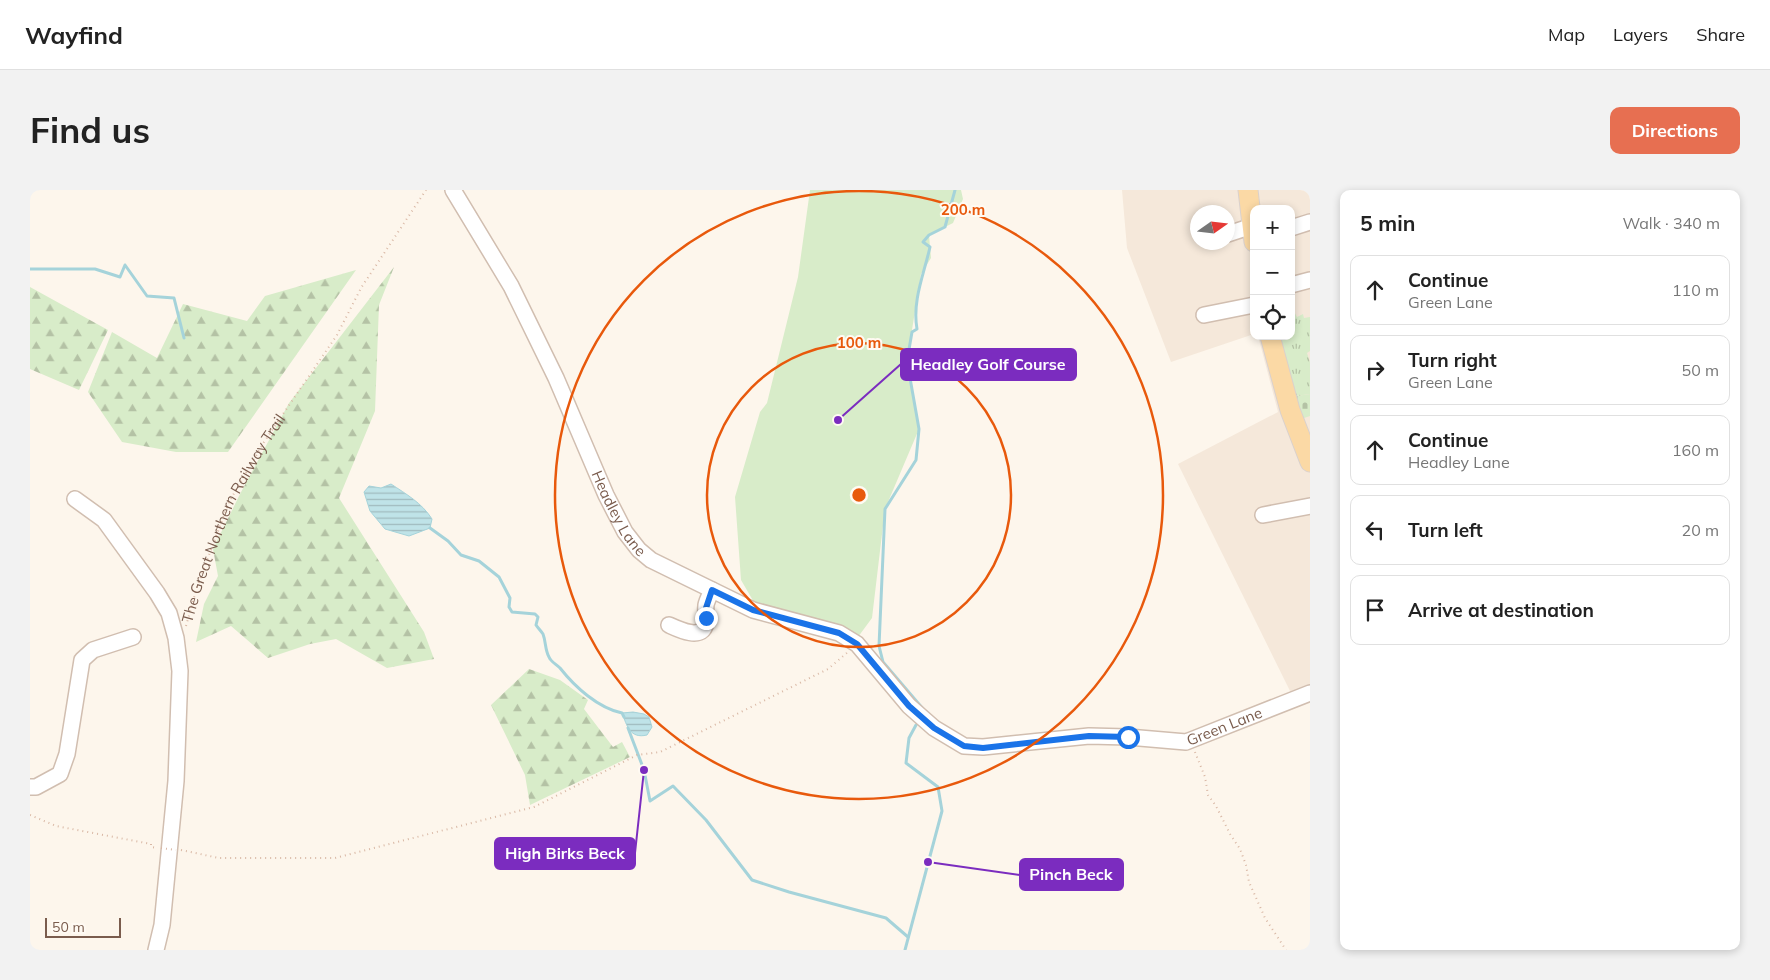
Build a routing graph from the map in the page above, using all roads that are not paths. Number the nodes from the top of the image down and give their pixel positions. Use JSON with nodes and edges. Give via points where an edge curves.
{"nodes":[{"id":1,"x":453,"y":190,"type":"edge"},
{"id":2,"x":1248,"y":190,"type":"edge"},
{"id":3,"x":1250,"y":208,"type":"edge"},
{"id":4,"x":1310,"y":222,"type":"edge"},
{"id":5,"x":1295,"y":227,"type":"edge"},
{"id":6,"x":1235,"y":234,"type":"edge"},
{"id":7,"x":1250,"y":234,"type":"edge"},
{"id":8,"x":1310,"y":280,"type":"edge"},
{"id":9,"x":1295,"y":284,"type":"edge"},
{"id":10,"x":1250,"y":305,"type":"edge"},
{"id":11,"x":1204,"y":315,"type":"dead end"},
{"id":12,"x":1271,"y":340,"type":"edge"},
{"id":13,"x":1310,"y":462,"type":"edge"},
{"id":14,"x":74,"y":499,"type":"dead end"},
{"id":15,"x":1310,"y":506,"type":"edge"},
{"id":16,"x":1263,"y":515,"type":"dead end"},
{"id":17,"x":712,"y":590,"type":"junction"},
{"id":18,"x":669,"y":625,"type":"dead end"},
{"id":19,"x":133,"y":637,"type":"dead end"},
{"id":20,"x":1310,"y":693,"type":"edge"},
{"id":21,"x":909,"y":706,"type":"joint"},
{"id":22,"x":30,"y":787,"type":"edge"},
{"id":23,"x":156,"y":950,"type":"edge"}],
"edges":[{"from":1,"to":17,"type":"street","name":"Headley Lane","via":[[511,286],[625,532],[651,560]]},
{"from":2,"to":3,"type":"main road"},
{"from":4,"to":5,"type":"street"},
{"from":6,"to":7,"type":"street"},
{"from":8,"to":9,"type":"street"},
{"from":10,"to":11,"type":"street"},
{"from":12,"to":13,"type":"main road","via":[[1290,410]]},
{"from":14,"to":23,"type":"street","via":[[104,520],[170,613],[176,638],[180,670],[176,781],[162,925]]},
{"from":15,"to":16,"type":"street"},
{"from":17,"to":18,"type":"street","via":[[702,630],[696,633]]},
{"from":17,"to":21,"type":"street","name":"Headley Lane","via":[[753,610],[839,633],[857,644]]},
{"from":19,"to":22,"type":"street","via":[[92,650],[82,660],[67,754],[60,774]]},
{"from":20,"to":21,"type":"street","name":"Green Lane","via":[[1186,742],[1089,736],[983,748],[964,746],[934,728]]}]}
